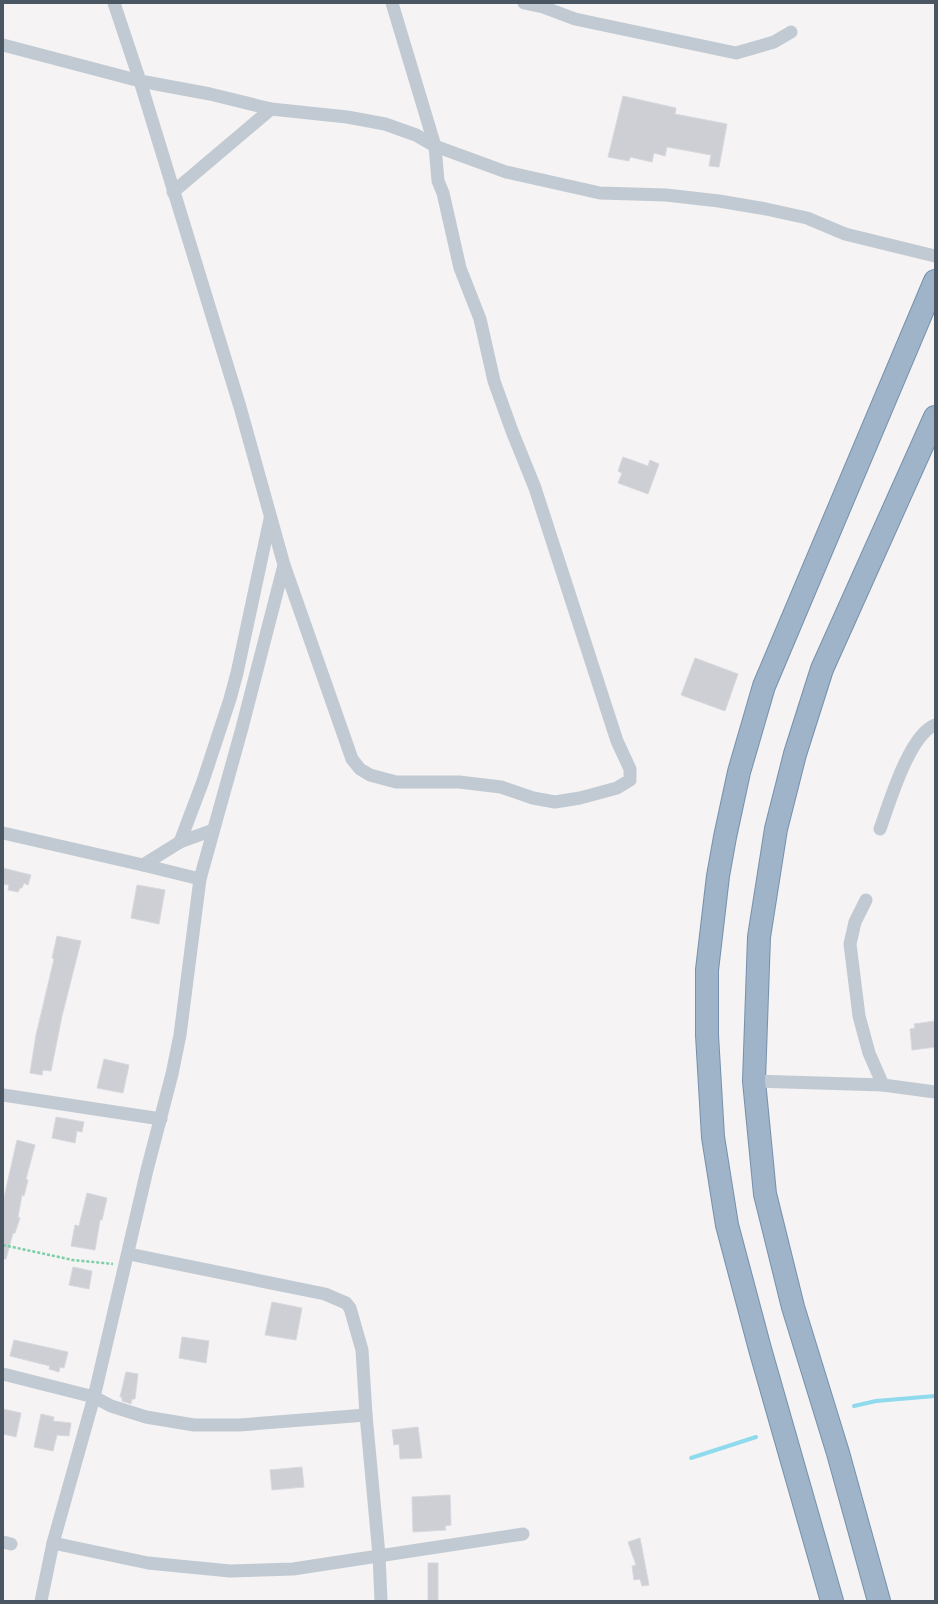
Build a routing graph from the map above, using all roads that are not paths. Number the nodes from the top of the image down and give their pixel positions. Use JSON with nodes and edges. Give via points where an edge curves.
{"nodes":[{"id":1,"x":114,"y":3,"type":"edge"},
{"id":2,"x":392,"y":3,"type":"edge"},
{"id":3,"x":524,"y":3,"type":"edge"},
{"id":4,"x":791,"y":32,"type":"dead end"},
{"id":5,"x":3,"y":45,"type":"edge"},
{"id":6,"x":140,"y":81,"type":"junction"},
{"id":7,"x":271,"y":109,"type":"junction"},
{"id":8,"x":435,"y":146,"type":"junction"},
{"id":9,"x":173,"y":192,"type":"junction"},
{"id":10,"x":935,"y":256,"type":"edge"},
{"id":11,"x":935,"y":281,"type":"edge"},
{"id":12,"x":935,"y":417,"type":"edge"},
{"id":13,"x":271,"y":516,"type":"junction"},
{"id":14,"x":284,"y":565,"type":"junction"},
{"id":15,"x":237,"y":673,"type":"junction"},
{"id":16,"x":253,"y":686,"type":"junction"},
{"id":17,"x":935,"y":725,"type":"edge"},
{"id":18,"x":880,"y":829,"type":"dead end"},
{"id":19,"x":213,"y":830,"type":"junction"},
{"id":20,"x":3,"y":834,"type":"edge"},
{"id":21,"x":180,"y":842,"type":"junction"},
{"id":22,"x":143,"y":865,"type":"junction"},
{"id":23,"x":200,"y":879,"type":"junction"},
{"id":24,"x":866,"y":900,"type":"dead end"},
{"id":25,"x":754,"y":1081,"type":"junction"},
{"id":26,"x":883,"y":1085,"type":"junction"},
{"id":27,"x":935,"y":1092,"type":"edge"},
{"id":28,"x":3,"y":1095,"type":"edge"},
{"id":29,"x":161,"y":1119,"type":"junction"},
{"id":30,"x":127,"y":1259,"type":"junction"},
{"id":31,"x":3,"y":1374,"type":"edge"},
{"id":32,"x":94,"y":1397,"type":"junction"},
{"id":33,"x":366,"y":1415,"type":"junction"},
{"id":34,"x":523,"y":1534,"type":"dead end"},
{"id":35,"x":54,"y":1543,"type":"junction"},
{"id":36,"x":379,"y":1555,"type":"junction"},
{"id":37,"x":41,"y":1601,"type":"edge"},
{"id":38,"x":382,"y":1601,"type":"edge"},
{"id":39,"x":832,"y":1601,"type":"edge"},
{"id":40,"x":879,"y":1601,"type":"edge"}],
"edges":[{"from":1,"to":6,"type":"street"},
{"from":2,"to":8,"type":"street"},
{"from":3,"to":4,"type":"street","via":[[575,19],[736,53],[774,42]]},
{"from":5,"to":6,"type":"street"},
{"from":6,"to":7,"type":"street"},
{"from":6,"to":9,"type":"street"},
{"from":7,"to":8,"type":"street","via":[[385,124],[416,134]]},
{"from":7,"to":9,"type":"street"},
{"from":8,"to":10,"type":"street","via":[[506,172],[600,192],[666,195],[807,218],[846,234]]},
{"from":8,"to":14,"type":"street","via":[[438,181],[460,268],[480,319],[494,381],[535,488],[617,741],[630,769],[630,780],[617,788],[555,802],[500,787],[459,782],[396,782],[370,775],[360,769],[352,759]]},
{"from":9,"to":13,"type":"street"},
{"from":11,"to":39,"type":"highway","via":[[764,686],[739,772],[725,837],[707,970],[707,1035],[713,1137],[727,1225]]},
{"from":12,"to":25,"type":"highway","via":[[822,669],[795,754],[776,830],[759,937]]},
{"from":13,"to":14,"type":"street"},
{"from":13,"to":15,"type":"street"},
{"from":14,"to":16,"type":"street"},
{"from":15,"to":16,"type":"street"},
{"from":15,"to":21,"type":"street","via":[[203,781]]},
{"from":16,"to":19,"type":"street"},
{"from":17,"to":18,"type":"street","via":[[913,746]]},
{"from":19,"to":21,"type":"street"},
{"from":19,"to":23,"type":"street"},
{"from":20,"to":22,"type":"street"},
{"from":21,"to":22,"type":"street"},
{"from":22,"to":23,"type":"street"},
{"from":23,"to":29,"type":"street","via":[[180,1034]]},
{"from":24,"to":26,"type":"street","via":[[855,922],[850,944],[859,1016],[869,1053]]},
{"from":25,"to":26,"type":"street"},
{"from":25,"to":40,"type":"highway","via":[[765,1194],[793,1307],[838,1453]]},
{"from":26,"to":27,"type":"street"},
{"from":28,"to":29,"type":"street"},
{"from":29,"to":30,"type":"street"},
{"from":30,"to":32,"type":"street"},
{"from":30,"to":33,"type":"street","via":[[325,1294],[346,1303],[350,1308],[362,1350]]},
{"from":31,"to":32,"type":"street"},
{"from":32,"to":33,"type":"street","via":[[111,1406],[146,1417],[194,1425],[239,1425]]},
{"from":32,"to":35,"type":"street"},
{"from":33,"to":36,"type":"street"},
{"from":34,"to":36,"type":"street"},
{"from":35,"to":36,"type":"street","via":[[148,1563],[230,1571],[293,1569]]},
{"from":35,"to":37,"type":"street"},
{"from":36,"to":38,"type":"street"}]}
